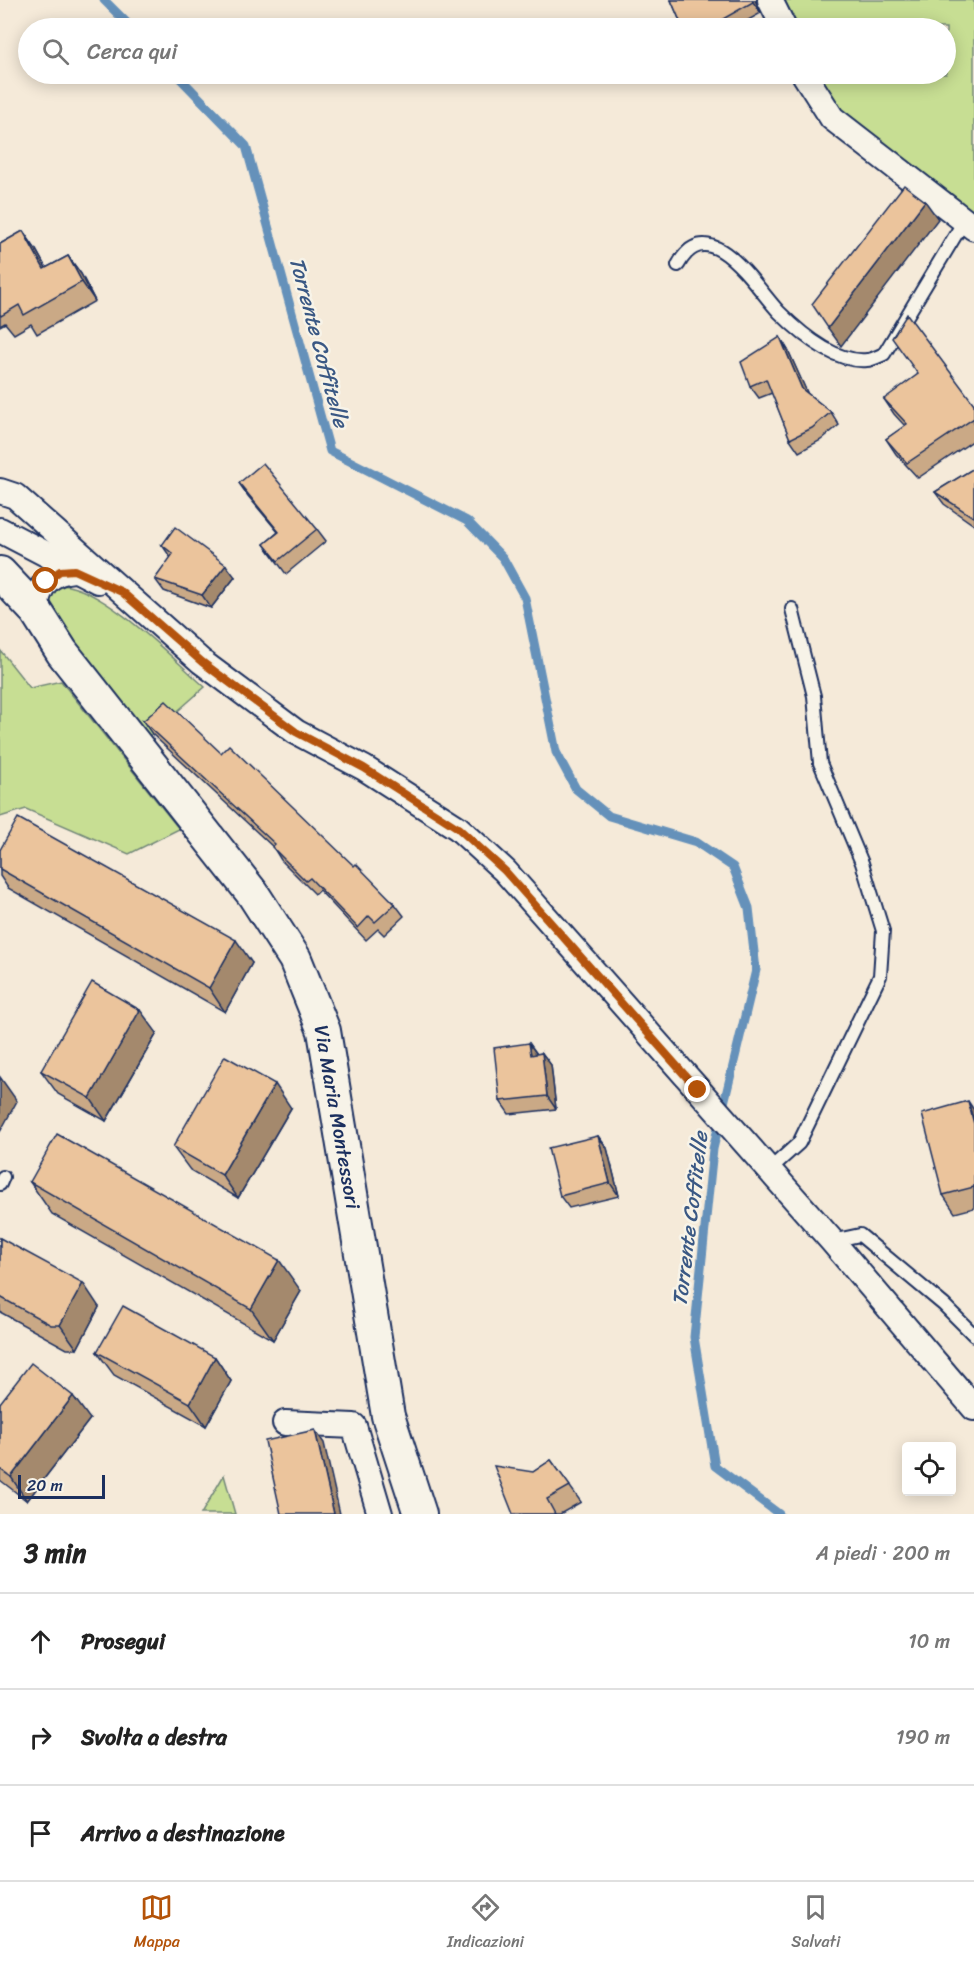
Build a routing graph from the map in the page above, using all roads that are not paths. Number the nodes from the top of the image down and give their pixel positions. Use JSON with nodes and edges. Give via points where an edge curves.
{"nodes":[{"id":1,"x":770,"y":0,"type":"edge"},
{"id":2,"x":779,"y":18,"type":"edge"},
{"id":3,"x":810,"y":84,"type":"edge"},
{"id":4,"x":969,"y":225,"type":"edge"},
{"id":5,"x":678,"y":265,"type":"dead end"},
{"id":6,"x":0,"y":491,"type":"edge"},
{"id":7,"x":0,"y":530,"type":"edge"},
{"id":8,"x":74,"y":570,"type":"junction"},
{"id":9,"x":0,"y":573,"type":"edge"},
{"id":10,"x":122,"y":592,"type":"junction"},
{"id":11,"x":0,"y":594,"type":"edge"},
{"id":12,"x":792,"y":609,"type":"dead end"},
{"id":13,"x":36,"y":611,"type":"junction"},
{"id":14,"x":62,"y":652,"type":"junction"},
{"id":15,"x":769,"y":1170,"type":"junction"},
{"id":16,"x":832,"y":1241,"type":"junction"},
{"id":17,"x":974,"y":1335,"type":"edge"},
{"id":18,"x":974,"y":1408,"type":"edge"},
{"id":19,"x":285,"y":1423,"type":"dead end"},
{"id":20,"x":380,"y":1514,"type":"edge"},
{"id":21,"x":420,"y":1514,"type":"edge"}],
"edges":[{"from":1,"to":2,"type":"street"},
{"from":3,"to":4,"type":"street","via":[[832,118]]},
{"from":4,"to":5,"type":"lane","via":[[884,354],[867,360],[834,353],[803,332],[778,311],[753,278],[709,246],[697,244],[686,251]]},
{"from":6,"to":10,"type":"street","via":[[15,496]]},
{"from":7,"to":8,"type":"street"},
{"from":8,"to":10,"type":"street"},
{"from":8,"to":13,"type":"street","via":[[60,571],[46,581],[37,595]]},
{"from":9,"to":13,"type":"street"},
{"from":10,"to":15,"type":"street","via":[[202,662],[296,732],[364,768],[458,828],[505,871]]},
{"from":11,"to":14,"type":"street"},
{"from":12,"to":15,"type":"lane","via":[[814,696],[820,763],[862,863],[883,931],[880,976],[799,1143]]},
{"from":13,"to":14,"type":"street"},
{"from":14,"to":21,"type":"street","name":"Via Maria Montessori","via":[[253,894],[295,959],[324,1031],[388,1416]]},
{"from":15,"to":16,"type":"street"},
{"from":16,"to":17,"type":"lane","via":[[860,1235]]},
{"from":16,"to":18,"type":"street"},
{"from":19,"to":20,"type":"street","via":[[354,1426]]}]}
